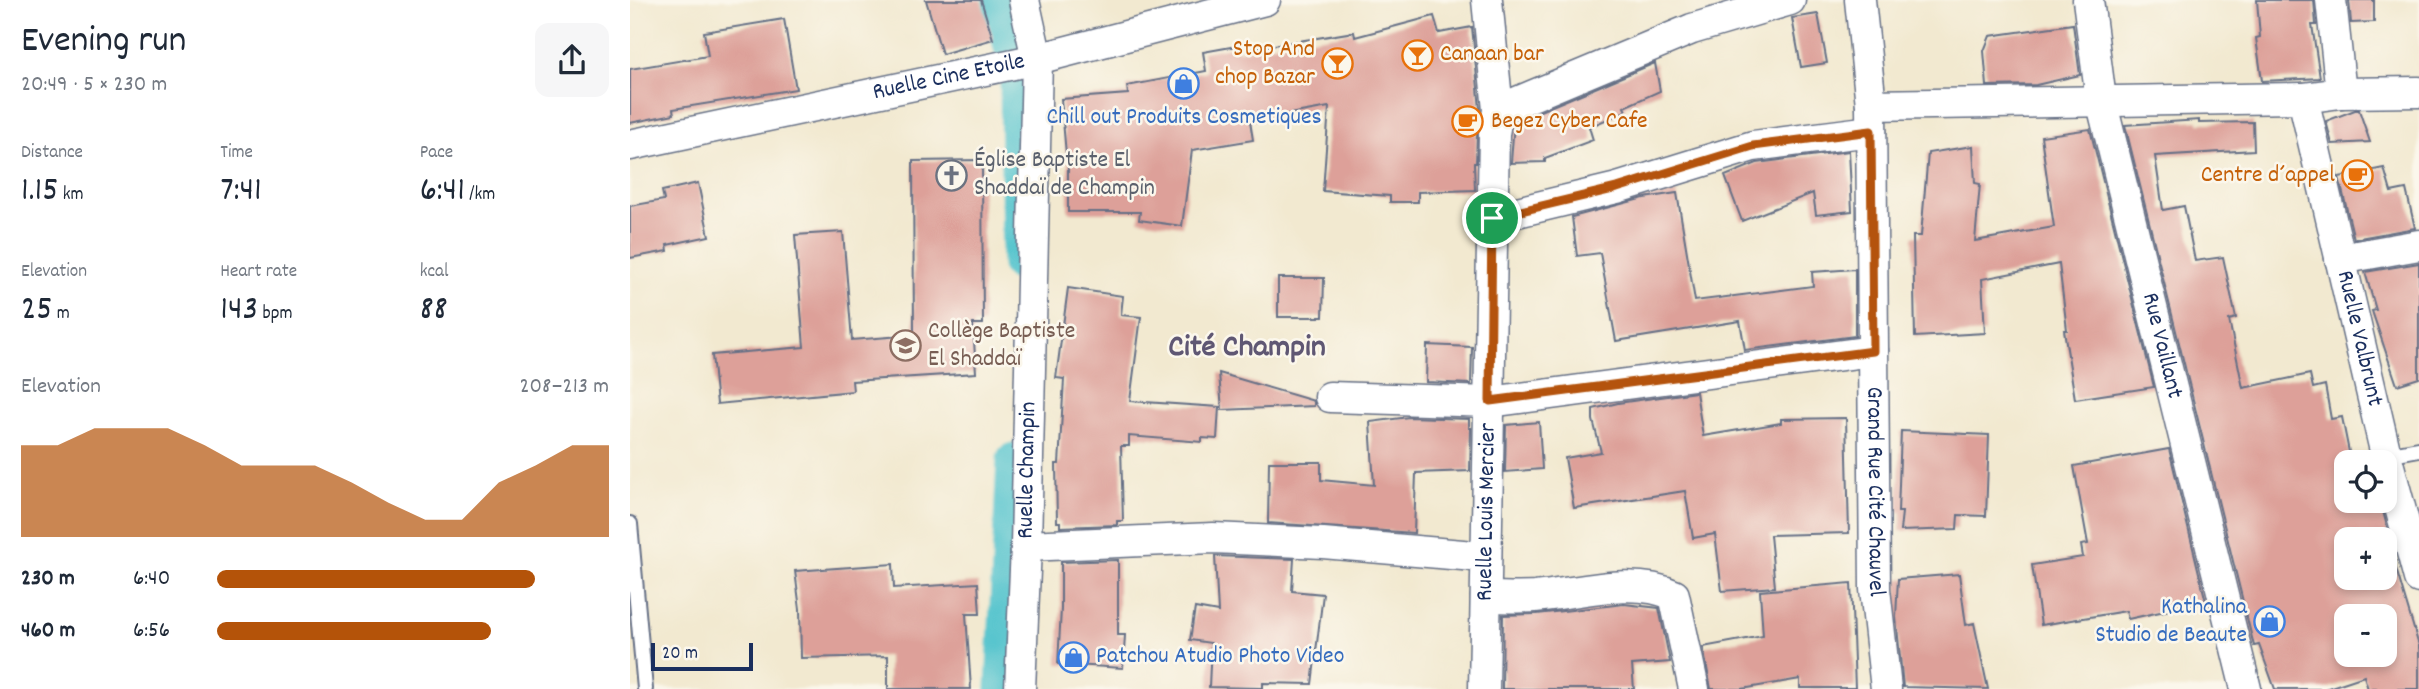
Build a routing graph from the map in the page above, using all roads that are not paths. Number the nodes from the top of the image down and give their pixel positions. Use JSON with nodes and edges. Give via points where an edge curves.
{"nodes":[{"id":1,"x":1024,"y":0,"type":"edge"},
{"id":2,"x":1265,"y":0,"type":"edge"},
{"id":3,"x":1487,"y":0,"type":"edge"},
{"id":4,"x":1790,"y":0,"type":"edge"},
{"id":5,"x":1860,"y":0,"type":"edge"},
{"id":6,"x":2088,"y":0,"type":"edge"},
{"id":7,"x":2331,"y":0,"type":"edge"},
{"id":8,"x":1037,"y":59,"type":"junction"},
{"id":9,"x":2419,"y":92,"type":"edge"},
{"id":10,"x":2341,"y":93,"type":"junction"},
{"id":11,"x":2303,"y":98,"type":"junction"},
{"id":12,"x":2101,"y":100,"type":"junction"},
{"id":13,"x":1498,"y":110,"type":"junction"},
{"id":14,"x":1871,"y":118,"type":"junction"},
{"id":15,"x":630,"y":145,"type":"edge"},
{"id":16,"x":1492,"y":218,"type":"junction"},
{"id":17,"x":2419,"y":244,"type":"edge"},
{"id":18,"x":2340,"y":259,"type":"junction"},
{"id":19,"x":1873,"y":351,"type":"junction"},
{"id":20,"x":1329,"y":397,"type":"dead end"},
{"id":21,"x":1490,"y":401,"type":"junction"},
{"id":22,"x":2419,"y":449,"type":"edge"},
{"id":23,"x":2385,"y":450,"type":"edge"},
{"id":24,"x":2397,"y":454,"type":"edge"},
{"id":25,"x":2397,"y":497,"type":"edge"},
{"id":26,"x":630,"y":524,"type":"edge"},
{"id":27,"x":1026,"y":546,"type":"junction"},
{"id":28,"x":1486,"y":557,"type":"junction"},
{"id":29,"x":632,"y":573,"type":"edge"},
{"id":30,"x":2419,"y":578,"type":"edge"},
{"id":31,"x":1486,"y":597,"type":"junction"},
{"id":32,"x":645,"y":689,"type":"edge"},
{"id":33,"x":1020,"y":689,"type":"edge"},
{"id":34,"x":1484,"y":689,"type":"edge"},
{"id":35,"x":1694,"y":689,"type":"edge"},
{"id":36,"x":1886,"y":689,"type":"edge"},
{"id":37,"x":2246,"y":689,"type":"edge"}],
"edges":[{"from":1,"to":8,"type":"street","name":"Ruelle Champin"},
{"from":2,"to":8,"type":"street","name":"Ruelle Cine Etoile"},
{"from":3,"to":13,"type":"street","name":"Ruelle Louis Mercier"},
{"from":4,"to":13,"type":"street","via":[[1692,29]]},
{"from":5,"to":14,"type":"street","name":"Grand Rue Cité Chauvel"},
{"from":6,"to":12,"type":"street","name":"Rue Vaillant"},
{"from":7,"to":10,"type":"street"},
{"from":8,"to":15,"type":"street","name":"Ruelle Cine Etoile"},
{"from":8,"to":27,"type":"street","name":"Ruelle Champin"},
{"from":9,"to":10,"type":"street"},
{"from":10,"to":11,"type":"street"},
{"from":11,"to":12,"type":"street"},
{"from":11,"to":18,"type":"street","name":"Ruelle Valbrunt"},
{"from":12,"to":14,"type":"street"},
{"from":12,"to":37,"type":"street","name":"Rue Vaillant"},
{"from":13,"to":16,"type":"street","name":"Ruelle Louis Mercier"},
{"from":14,"to":16,"type":"street"},
{"from":14,"to":19,"type":"street","name":"Grand Rue Cité Chauvel"},
{"from":16,"to":21,"type":"street","name":"Ruelle Louis Mercier"},
{"from":17,"to":18,"type":"street"},
{"from":18,"to":23,"type":"street","name":"Ruelle Valbrunt"},
{"from":19,"to":21,"type":"street"},
{"from":19,"to":36,"type":"street","name":"Grand Rue Cité Chauvel","via":[[1875,589]]},
{"from":20,"to":21,"type":"street"},
{"from":21,"to":28,"type":"street","name":"Ruelle Louis Mercier"},
{"from":22,"to":24,"type":"lane"},
{"from":25,"to":30,"type":"street","name":"Ruelle Valbrunt"},
{"from":26,"to":29,"type":"lane"},
{"from":27,"to":28,"type":"street","via":[[1213,538]]},
{"from":27,"to":33,"type":"street","name":"Ruelle Champin"},
{"from":28,"to":31,"type":"street","name":"Ruelle Louis Mercier"},
{"from":29,"to":32,"type":"lane"},
{"from":31,"to":34,"type":"street","name":"Ruelle Louis Mercier"},
{"from":31,"to":35,"type":"street","via":[[1532,597],[1610,587],[1661,589],[1674,595]]}]}
